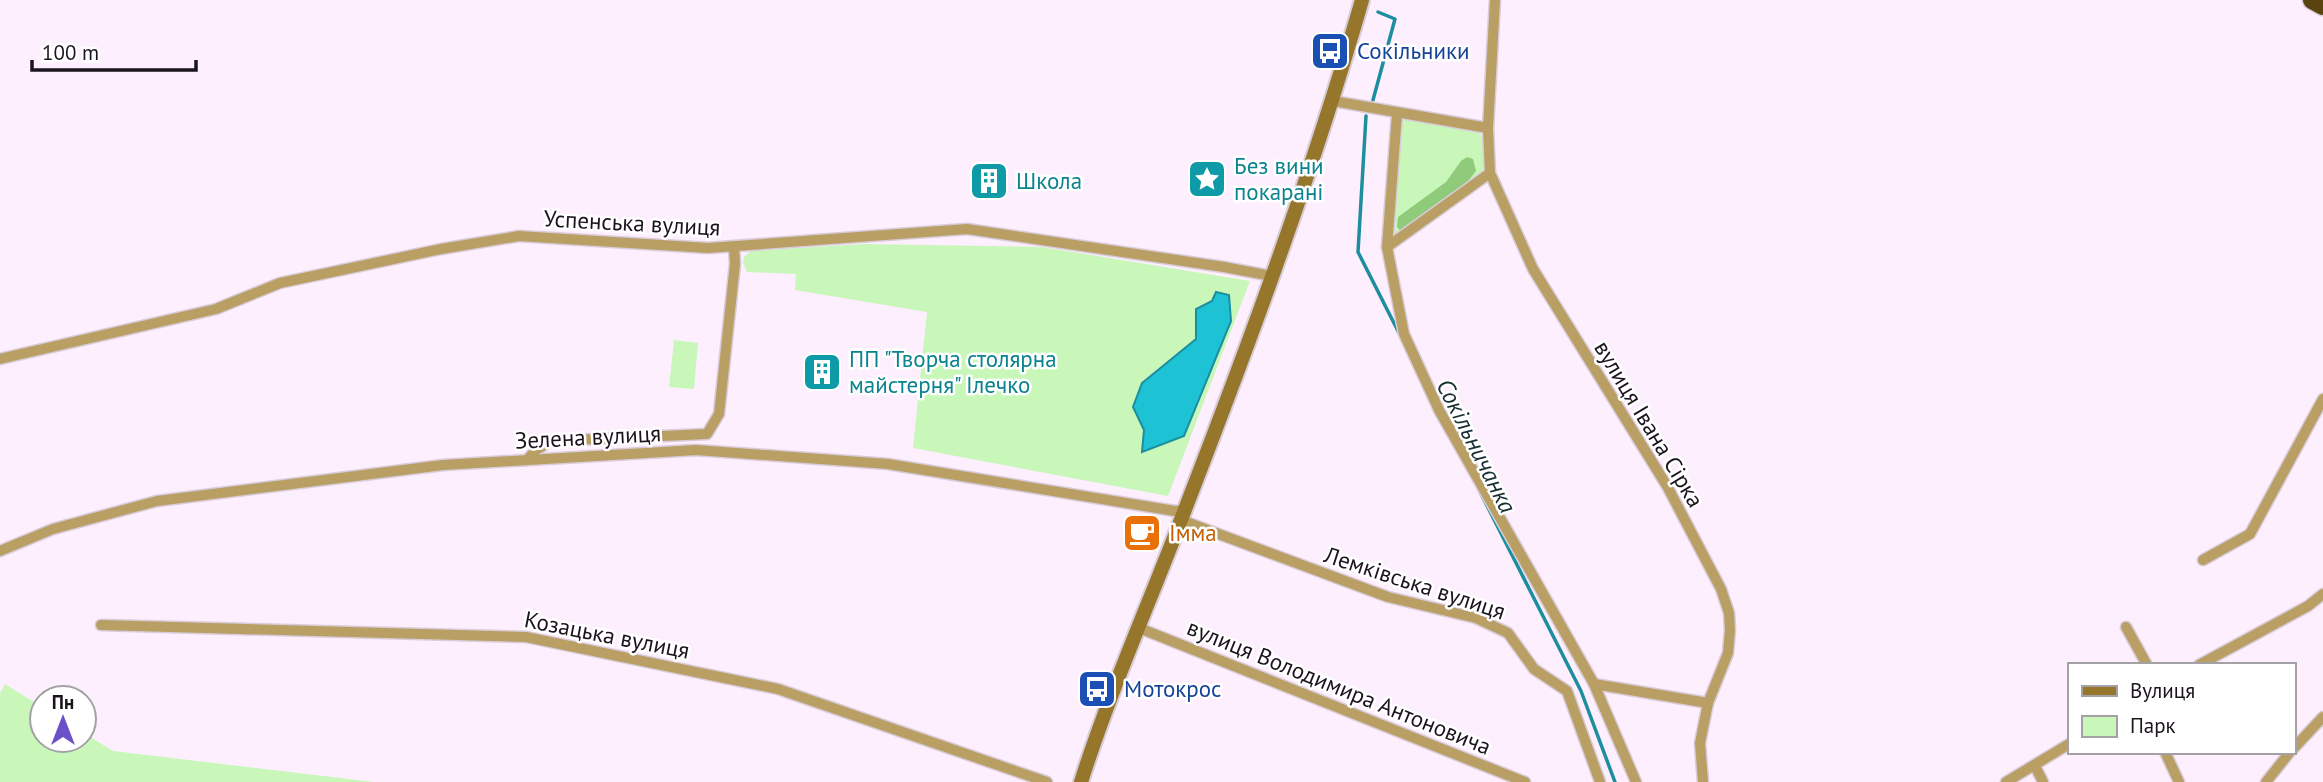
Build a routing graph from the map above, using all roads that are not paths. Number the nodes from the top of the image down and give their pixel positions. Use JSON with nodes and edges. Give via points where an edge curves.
{"nodes":[{"id":1,"x":1362,"y":0,"type":"edge"},
{"id":2,"x":1495,"y":0,"type":"edge"},
{"id":3,"x":2312,"y":0,"type":"edge"},
{"id":4,"x":2323,"y":6,"type":"edge"},
{"id":5,"x":1333,"y":101,"type":"junction"},
{"id":6,"x":1397,"y":114,"type":"junction"},
{"id":7,"x":1488,"y":128,"type":"junction"},
{"id":8,"x":1490,"y":173,"type":"junction"},
{"id":9,"x":734,"y":247,"type":"junction"},
{"id":10,"x":1387,"y":247,"type":"junction"},
{"id":11,"x":1272,"y":276,"type":"junction"},
{"id":12,"x":0,"y":359,"type":"edge"},
{"id":13,"x":2323,"y":399,"type":"edge"},
{"id":14,"x":707,"y":434,"type":"junction"},
{"id":15,"x":704,"y":450,"type":"junction"},
{"id":16,"x":527,"y":460,"type":"junction"},
{"id":17,"x":1183,"y":515,"type":"junction"},
{"id":18,"x":0,"y":551,"type":"edge"},
{"id":19,"x":2203,"y":560,"type":"dead end"},
{"id":20,"x":2323,"y":594,"type":"edge"},
{"id":21,"x":101,"y":625,"type":"dead end"},
{"id":22,"x":2126,"y":627,"type":"dead end"},
{"id":23,"x":1139,"y":628,"type":"junction"},
{"id":24,"x":2146,"y":663,"type":"edge"},
{"id":25,"x":2203,"y":663,"type":"edge"},
{"id":26,"x":1594,"y":684,"type":"junction"},
{"id":27,"x":1708,"y":703,"type":"junction"},
{"id":28,"x":2323,"y":717,"type":"edge"},
{"id":29,"x":2068,"y":745,"type":"edge"},
{"id":30,"x":2295,"y":748,"type":"edge"},
{"id":31,"x":2166,"y":754,"type":"edge"},
{"id":32,"x":2289,"y":754,"type":"edge"},
{"id":33,"x":2035,"y":766,"type":"junction"},
{"id":34,"x":1046,"y":782,"type":"edge"},
{"id":35,"x":1081,"y":782,"type":"edge"},
{"id":36,"x":1525,"y":782,"type":"edge"},
{"id":37,"x":1600,"y":782,"type":"edge"},
{"id":38,"x":1636,"y":782,"type":"edge"},
{"id":39,"x":1703,"y":782,"type":"edge"},
{"id":40,"x":2006,"y":782,"type":"edge"},
{"id":41,"x":2043,"y":782,"type":"edge"},
{"id":42,"x":2179,"y":782,"type":"edge"},
{"id":43,"x":2266,"y":782,"type":"edge"}],
"edges":[{"from":1,"to":5,"type":"main road"},
{"from":2,"to":7,"type":"street","name":"вулиця Івана Сірка"},
{"from":3,"to":4,"type":"highway"},
{"from":5,"to":6,"type":"street"},
{"from":5,"to":11,"type":"main road"},
{"from":6,"to":7,"type":"street"},
{"from":6,"to":10,"type":"street"},
{"from":7,"to":8,"type":"street","name":"вулиця Івана Сірка"},
{"from":8,"to":10,"type":"street"},
{"from":8,"to":27,"type":"street","name":"вулиця Івана Сірка","via":[[1532,269],[1667,486],[1721,589],[1729,614],[1728,653]]},
{"from":9,"to":11,"type":"street","name":"Успенська вулиця","via":[[967,229]]},
{"from":9,"to":12,"type":"street","name":"Успенська вулиця","via":[[519,236],[280,283],[216,309]]},
{"from":9,"to":14,"type":"street","via":[[719,414]]},
{"from":10,"to":26,"type":"street","via":[[1404,334],[1439,410]]},
{"from":11,"to":17,"type":"main road"},
{"from":13,"to":19,"type":"street","via":[[2250,534]]},
{"from":14,"to":15,"type":"street"},
{"from":14,"to":16,"type":"street","via":[[551,441]]},
{"from":15,"to":16,"type":"street","name":"Зелена вулиця"},
{"from":15,"to":17,"type":"street","name":"Зелена вулиця","via":[[888,464]]},
{"from":16,"to":18,"type":"street","name":"Зелена вулиця","via":[[443,465],[157,501],[53,530]]},
{"from":17,"to":23,"type":"main road"},
{"from":17,"to":37,"type":"street","name":"Лемківська вулиця","via":[[1388,597],[1476,618],[1508,633],[1534,669],[1567,691]]},
{"from":20,"to":25,"type":"street"},
{"from":21,"to":34,"type":"street","name":"Козацька вулиця","via":[[526,637],[778,689]]},
{"from":22,"to":24,"type":"street"},
{"from":23,"to":35,"type":"main road"},
{"from":23,"to":36,"type":"street","name":"вулиця Володимира Антоновича"},
{"from":26,"to":27,"type":"street"},
{"from":26,"to":38,"type":"street"},
{"from":27,"to":39,"type":"street","name":"вулиця Івана Сірка","via":[[1700,743]]},
{"from":28,"to":30,"type":"street"},
{"from":29,"to":33,"type":"street"},
{"from":31,"to":42,"type":"street"},
{"from":32,"to":43,"type":"street"},
{"from":33,"to":40,"type":"street"},
{"from":33,"to":41,"type":"street"}]}
